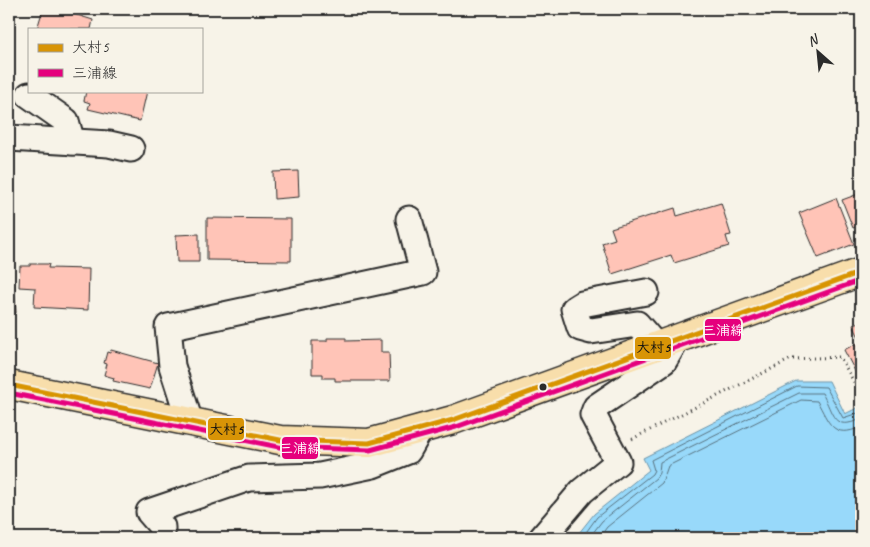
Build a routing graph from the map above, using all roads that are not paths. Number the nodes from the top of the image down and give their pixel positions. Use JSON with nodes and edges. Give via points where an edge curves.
{"nodes":[{"id":1,"x":29,"y":95,"type":"dead end"},
{"id":2,"x":9,"y":138,"type":"edge"},
{"id":3,"x":72,"y":142,"type":"junction"},
{"id":4,"x":131,"y":149,"type":"dead end"},
{"id":5,"x":409,"y":220,"type":"dead end"},
{"id":6,"x":861,"y":272,"type":"edge"},
{"id":7,"x":646,"y":292,"type":"dead end"},
{"id":8,"x":666,"y":342,"type":"junction"},
{"id":9,"x":9,"y":385,"type":"edge"},
{"id":10,"x":190,"y":422,"type":"junction"},
{"id":11,"x":420,"y":428,"type":"junction"},
{"id":12,"x":162,"y":538,"type":"edge"},
{"id":13,"x":542,"y":538,"type":"edge"}],
"edges":[{"from":1,"to":3,"type":"street","via":[[66,121]]},
{"from":2,"to":3,"type":"street"},
{"from":3,"to":4,"type":"street"},
{"from":5,"to":10,"type":"street","via":[[423,272],[168,327],[172,366]]},
{"from":6,"to":8,"type":"main road"},
{"from":7,"to":8,"type":"street","via":[[582,304],[574,309],[580,328],[592,331],[637,324]]},
{"from":8,"to":11,"type":"main road","via":[[453,420]]},
{"from":8,"to":13,"type":"street","via":[[664,360],[596,407],[593,415],[618,462],[582,491]]},
{"from":9,"to":10,"type":"main road"},
{"from":10,"to":11,"type":"main road","via":[[280,440],[369,443]]},
{"from":11,"to":12,"type":"street","via":[[408,451],[373,464],[320,476],[249,478],[149,512],[162,527]]}]}
